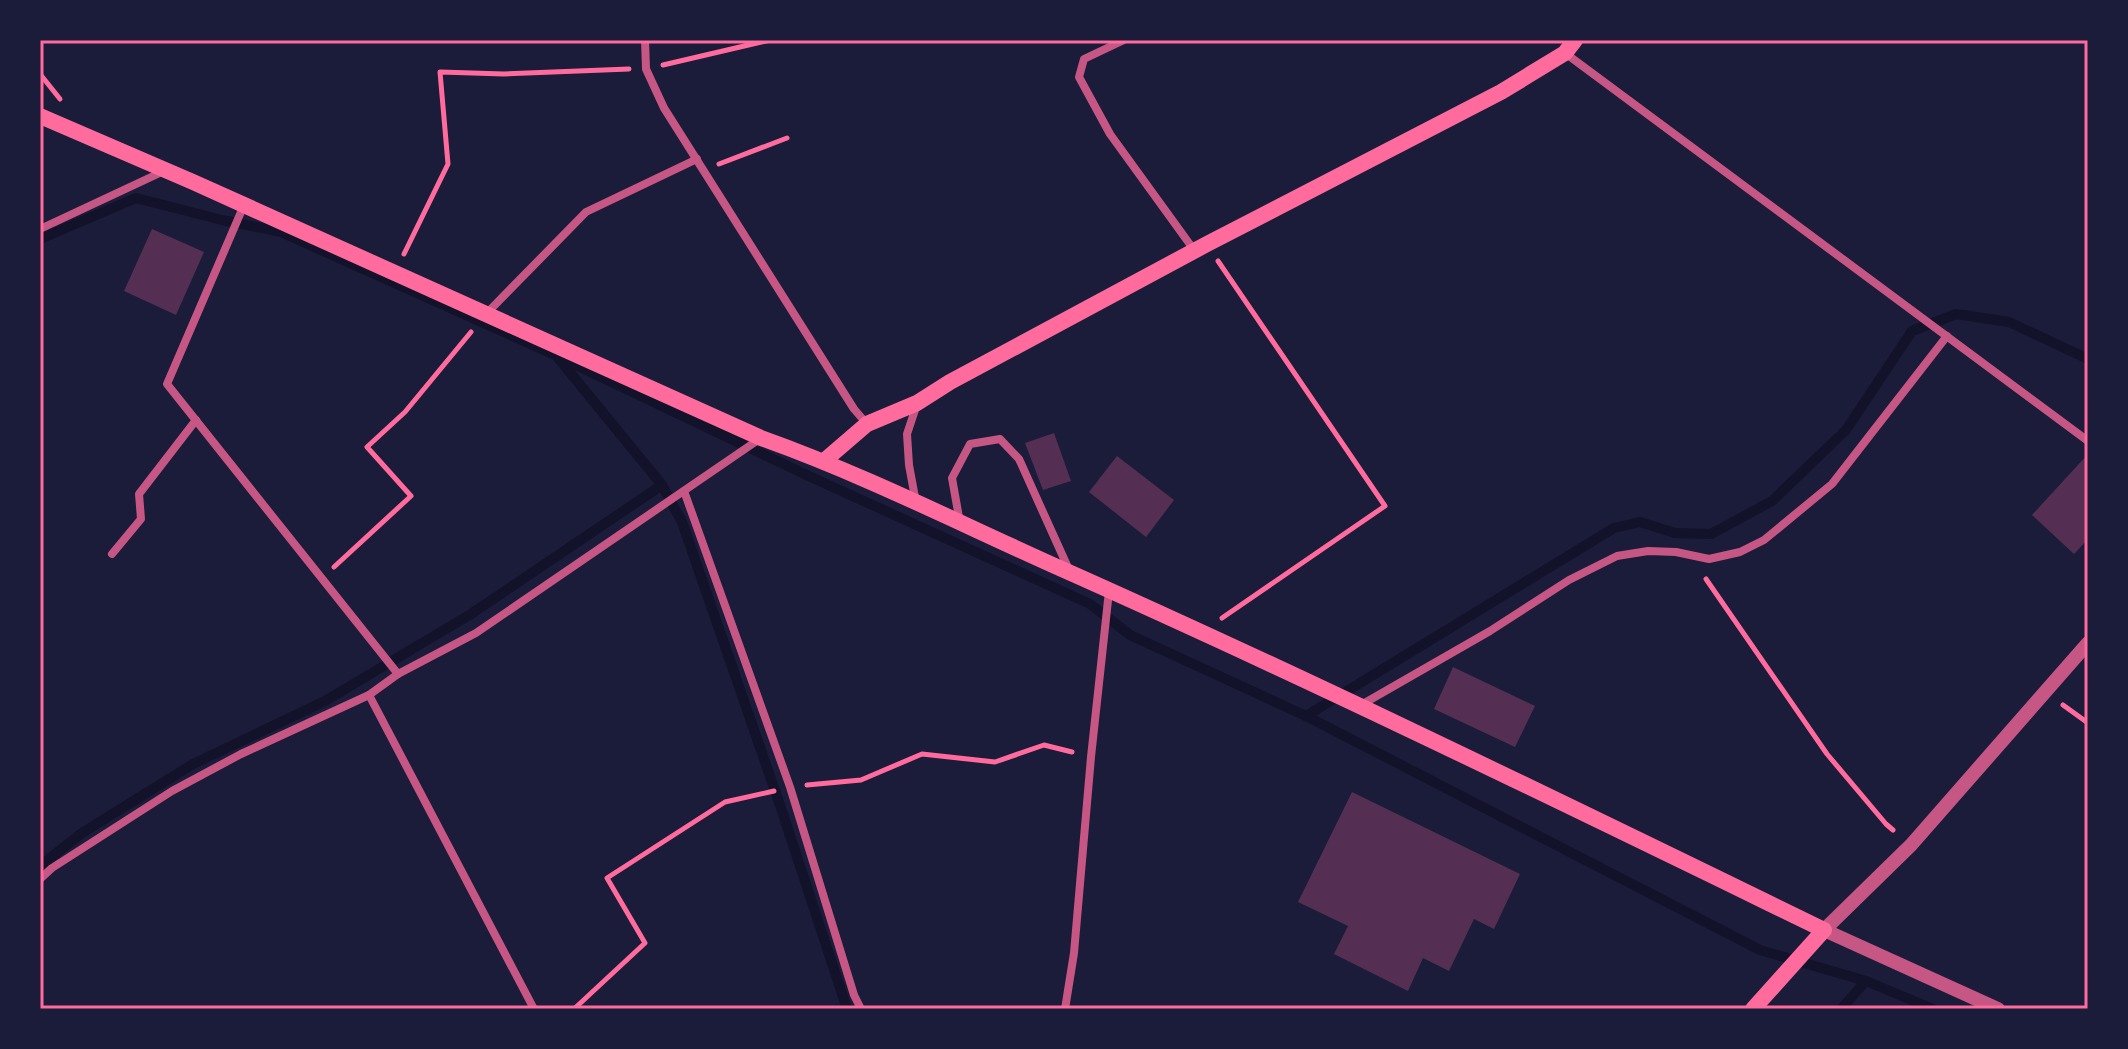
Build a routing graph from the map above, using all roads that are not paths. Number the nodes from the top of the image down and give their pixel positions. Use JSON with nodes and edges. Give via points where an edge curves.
{"nodes":[{"id":1,"x":645,"y":40,"type":"edge"},
{"id":2,"x":1124,"y":40,"type":"edge"},
{"id":3,"x":1570,"y":47,"type":"edge"},
{"id":4,"x":40,"y":116,"type":"edge"},
{"id":5,"x":697,"y":159,"type":"junction"},
{"id":6,"x":165,"y":170,"type":"junction"},
{"id":7,"x":244,"y":205,"type":"junction"},
{"id":8,"x":40,"y":229,"type":"edge"},
{"id":9,"x":1200,"y":247,"type":"junction"},
{"id":10,"x":486,"y":314,"type":"junction"},
{"id":11,"x":1947,"y":336,"type":"junction"},
{"id":12,"x":917,"y":403,"type":"junction"},
{"id":13,"x":196,"y":420,"type":"junction"},
{"id":14,"x":867,"y":424,"type":"junction"},
{"id":15,"x":761,"y":438,"type":"junction"},
{"id":16,"x":2088,"y":441,"type":"edge"},
{"id":17,"x":824,"y":461,"type":"junction"},
{"id":18,"x":684,"y":491,"type":"junction"},
{"id":19,"x":916,"y":503,"type":"junction"},
{"id":20,"x":960,"y":524,"type":"junction"},
{"id":21,"x":112,"y":554,"type":"dead end"},
{"id":22,"x":1071,"y":573,"type":"junction"},
{"id":23,"x":1109,"y":590,"type":"junction"},
{"id":24,"x":2088,"y":643,"type":"edge"},
{"id":25,"x":398,"y":674,"type":"junction"},
{"id":26,"x":369,"y":695,"type":"junction"},
{"id":27,"x":1360,"y":705,"type":"junction"},
{"id":28,"x":40,"y":879,"type":"edge"},
{"id":29,"x":1824,"y":930,"type":"junction"},
{"id":30,"x":1066,"y":1005,"type":"edge"},
{"id":31,"x":534,"y":1009,"type":"edge"},
{"id":32,"x":861,"y":1009,"type":"edge"},
{"id":33,"x":1056,"y":1009,"type":"edge"},
{"id":34,"x":1753,"y":1009,"type":"edge"},
{"id":35,"x":1998,"y":1009,"type":"edge"}],
"edges":[{"from":1,"to":5,"type":"street","via":[[646,69]]},
{"from":2,"to":9,"type":"street","via":[[1084,59],[1079,77],[1110,134]]},
{"from":3,"to":9,"type":"main road","via":[[1501,92]]},
{"from":3,"to":11,"type":"street"},
{"from":4,"to":6,"type":"main road"},
{"from":5,"to":10,"type":"street","via":[[586,212]]},
{"from":5,"to":14,"type":"street"},
{"from":6,"to":7,"type":"main road"},
{"from":6,"to":8,"type":"street"},
{"from":7,"to":10,"type":"main road"},
{"from":7,"to":13,"type":"street","via":[[167,384]]},
{"from":9,"to":12,"type":"main road"},
{"from":10,"to":15,"type":"main road"},
{"from":11,"to":16,"type":"street"},
{"from":11,"to":27,"type":"street","via":[[1832,484],[1764,540],[1709,559],[1648,551],[1617,556]]},
{"from":12,"to":14,"type":"main road"},
{"from":12,"to":19,"type":"street","via":[[907,434]]},
{"from":13,"to":21,"type":"street","via":[[139,494],[141,519]]},
{"from":13,"to":25,"type":"street"},
{"from":14,"to":17,"type":"main road"},
{"from":15,"to":17,"type":"main road"},
{"from":15,"to":18,"type":"street"},
{"from":17,"to":19,"type":"main road"},
{"from":18,"to":25,"type":"street","via":[[476,633]]},
{"from":18,"to":32,"type":"street","via":[[790,787]]},
{"from":19,"to":20,"type":"main road"},
{"from":20,"to":22,"type":"main road"},
{"from":20,"to":22,"type":"street","via":[[952,478],[970,444],[1000,439],[1019,459]]},
{"from":22,"to":23,"type":"main road"},
{"from":23,"to":27,"type":"main road"},
{"from":23,"to":30,"type":"street"},
{"from":24,"to":29,"type":"street","via":[[1911,845]]},
{"from":25,"to":26,"type":"street"},
{"from":26,"to":28,"type":"street","via":[[172,791]]},
{"from":26,"to":31,"type":"street"},
{"from":27,"to":29,"type":"main road"},
{"from":29,"to":34,"type":"main road"},
{"from":29,"to":35,"type":"street"},
{"from":30,"to":33,"type":"street"}]}
